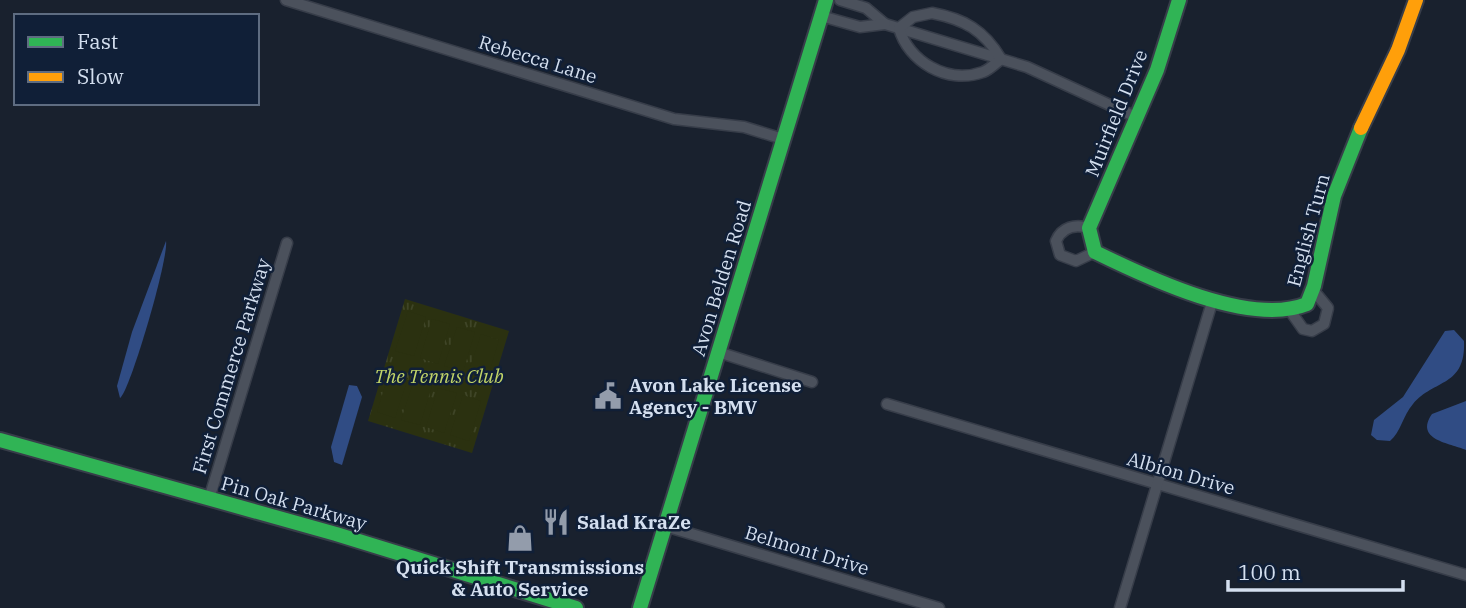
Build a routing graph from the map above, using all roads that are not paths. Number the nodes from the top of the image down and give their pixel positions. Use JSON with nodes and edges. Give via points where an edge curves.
{"nodes":[{"id":1,"x":286,"y":0,"type":"edge"},
{"id":2,"x":826,"y":0,"type":"edge"},
{"id":3,"x":840,"y":0,"type":"edge"},
{"id":4,"x":1179,"y":0,"type":"edge"},
{"id":5,"x":1416,"y":0,"type":"edge"},
{"id":6,"x":821,"y":16,"type":"junction"},
{"id":7,"x":886,"y":24,"type":"junction"},
{"id":8,"x":899,"y":28,"type":"junction"},
{"id":9,"x":1001,"y":59,"type":"junction"},
{"id":10,"x":1138,"y":118,"type":"junction"},
{"id":11,"x":783,"y":139,"type":"junction"},
{"id":12,"x":1091,"y":240,"type":"joint"},
{"id":13,"x":287,"y":243,"type":"dead end"},
{"id":14,"x":1314,"y":291,"type":"junction"},
{"id":15,"x":1213,"y":299,"type":"junction"},
{"id":16,"x":1291,"y":312,"type":"junction"},
{"id":17,"x":718,"y":352,"type":"junction"},
{"id":18,"x":812,"y":382,"type":"dead end"},
{"id":19,"x":887,"y":404,"type":"dead end"},
{"id":20,"x":0,"y":440,"type":"edge"},
{"id":21,"x":1156,"y":484,"type":"junction"},
{"id":22,"x":209,"y":499,"type":"junction"},
{"id":23,"x":665,"y":526,"type":"junction"},
{"id":24,"x":1466,"y":575,"type":"edge"},
{"id":25,"x":576,"y":608,"type":"edge"},
{"id":26,"x":640,"y":608,"type":"edge"},
{"id":27,"x":939,"y":608,"type":"edge"},
{"id":28,"x":1120,"y":608,"type":"edge"}],
"edges":[{"from":1,"to":11,"type":"street","name":"Rebecca Lane","via":[[674,119],[744,127]]},
{"from":2,"to":6,"type":"street","name":"Avon Belden Road"},
{"from":3,"to":7,"type":"street","via":[[866,8]]},
{"from":4,"to":10,"type":"street","name":"Muirfield Drive"},
{"from":5,"to":14,"type":"street","name":"English Turn","via":[[1334,195]]},
{"from":6,"to":7,"type":"street","via":[[860,27]]},
{"from":6,"to":11,"type":"street","name":"Avon Belden Road"},
{"from":7,"to":8,"type":"street"},
{"from":8,"to":9,"type":"street"},
{"from":8,"to":9,"type":"street","via":[[913,17],[932,13],[958,18],[991,41]]},
{"from":8,"to":9,"type":"street","via":[[904,45],[919,61],[943,72],[983,72]]},
{"from":9,"to":10,"type":"street"},
{"from":10,"to":12,"type":"street","name":"Muirfield Drive"},
{"from":11,"to":17,"type":"street","name":"Avon Belden Road"},
{"from":12,"to":15,"type":"street","name":"English Turn","via":[[1139,273]]},
{"from":13,"to":22,"type":"street","name":"First Commerce Parkway"},
{"from":14,"to":16,"type":"street","name":"English Turn","via":[[1307,304]]},
{"from":14,"to":16,"type":"street","via":[[1328,309],[1324,324],[1311,331],[1303,329]]},
{"from":15,"to":16,"type":"street","name":"English Turn"},
{"from":15,"to":21,"type":"street"},
{"from":17,"to":18,"type":"street"},
{"from":17,"to":23,"type":"street","name":"Avon Belden Road"},
{"from":19,"to":21,"type":"street","name":"Albion Drive"},
{"from":20,"to":22,"type":"street","name":"Pin Oak Parkway"},
{"from":21,"to":24,"type":"street","name":"Albion Drive"},
{"from":21,"to":28,"type":"street"},
{"from":22,"to":25,"type":"street","name":"Pin Oak Parkway"},
{"from":23,"to":26,"type":"street","name":"Avon Belden Road"},
{"from":23,"to":27,"type":"street","name":"Belmont Drive"}]}
